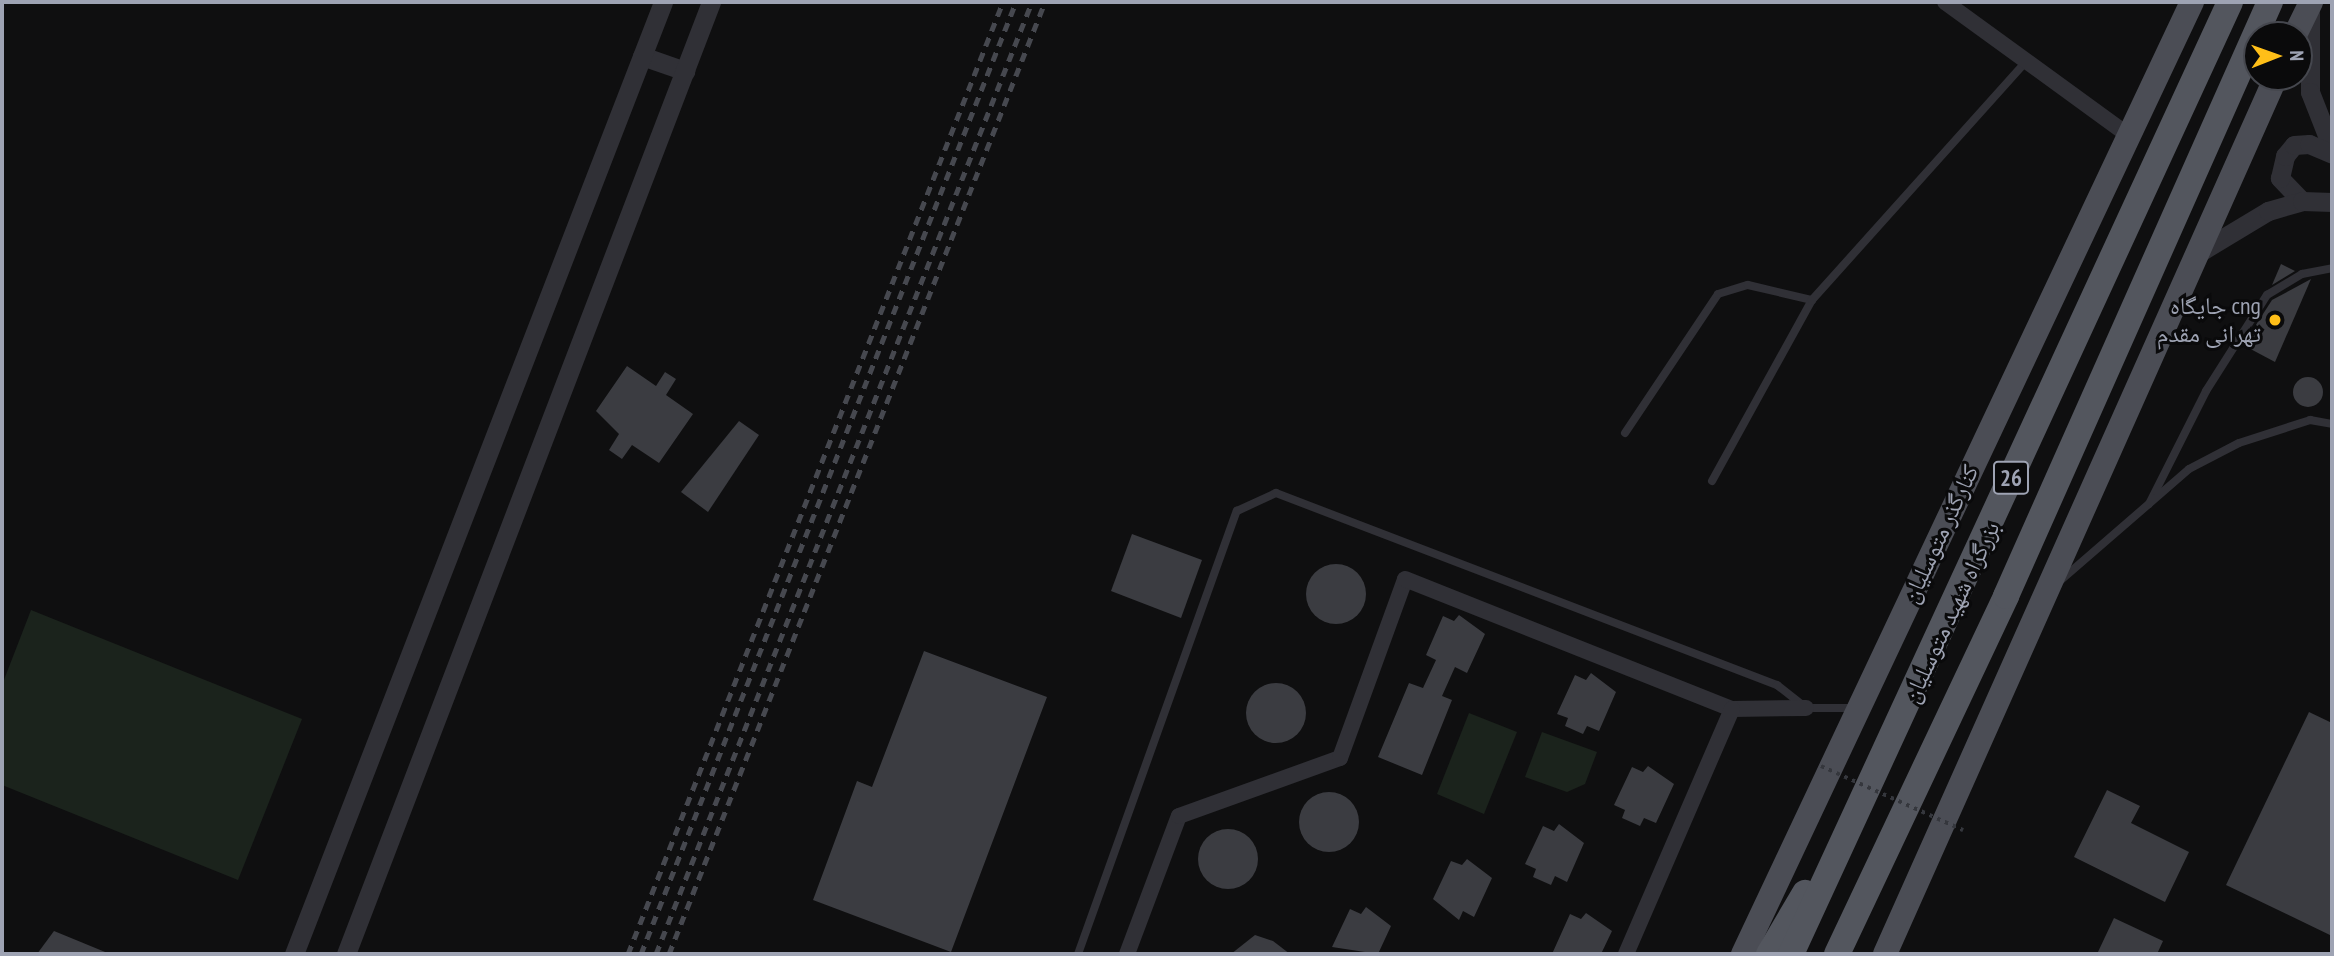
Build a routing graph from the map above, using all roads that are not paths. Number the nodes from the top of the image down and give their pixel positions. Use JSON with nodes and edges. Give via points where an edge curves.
{"nodes":[{"id":1,"x":663,"y":2,"type":"edge"},
{"id":2,"x":711,"y":2,"type":"edge"},
{"id":3,"x":1945,"y":2,"type":"edge"},
{"id":4,"x":2192,"y":2,"type":"edge"},
{"id":5,"x":2230,"y":2,"type":"edge"},
{"id":6,"x":2270,"y":2,"type":"edge"},
{"id":7,"x":2311,"y":2,"type":"edge"},
{"id":8,"x":2302,"y":21,"type":"edge"},
{"id":9,"x":642,"y":56,"type":"junction"},
{"id":10,"x":2024,"y":64,"type":"junction"},
{"id":11,"x":685,"y":71,"type":"junction"},
{"id":12,"x":2270,"y":91,"type":"edge"},
{"id":13,"x":2131,"y":137,"type":"junction"},
{"id":14,"x":2332,"y":148,"type":"edge"},
{"id":15,"x":2332,"y":154,"type":"edge"},
{"id":16,"x":2302,"y":201,"type":"junction"},
{"id":17,"x":2332,"y":202,"type":"edge"},
{"id":18,"x":2194,"y":255,"type":"junction"},
{"id":19,"x":2332,"y":268,"type":"edge"},
{"id":20,"x":1812,"y":300,"type":"junction"},
{"id":21,"x":2332,"y":424,"type":"edge"},
{"id":22,"x":1625,"y":433,"type":"dead end"},
{"id":23,"x":1712,"y":481,"type":"dead end"},
{"id":24,"x":2146,"y":509,"type":"junction"},
{"id":25,"x":2053,"y":586,"type":"junction"},
{"id":26,"x":1806,"y":708,"type":"junction"},
{"id":27,"x":1861,"y":708,"type":"junction"},
{"id":28,"x":1732,"y":709,"type":"junction"},
{"id":29,"x":1853,"y":822,"type":"junction"},
{"id":30,"x":294,"y":954,"type":"edge"},
{"id":31,"x":345,"y":954,"type":"edge"},
{"id":32,"x":1078,"y":954,"type":"edge"},
{"id":33,"x":1127,"y":954,"type":"edge"},
{"id":34,"x":1626,"y":954,"type":"edge"},
{"id":35,"x":1744,"y":954,"type":"edge"},
{"id":36,"x":1769,"y":954,"type":"edge"},
{"id":37,"x":1791,"y":954,"type":"edge"},
{"id":38,"x":1837,"y":954,"type":"edge"},
{"id":39,"x":1885,"y":954,"type":"edge"}],
"edges":[{"from":1,"to":9,"type":"street"},
{"from":2,"to":11,"type":"street"},
{"from":3,"to":10,"type":"street"},
{"from":4,"to":13,"type":"main road","name":"کنارگذر متوسلیان"},
{"from":5,"to":29,"type":"highway","name":"بزرگراه شهید متوسلیان","number":"26"},
{"from":6,"to":38,"type":"highway","name":"بزرگراه شهید متوسلیان","via":[[2006,596]]},
{"from":7,"to":8,"type":"main road"},
{"from":7,"to":14,"type":"street","via":[[2305,56],[2310,92]]},
{"from":9,"to":11,"type":"street"},
{"from":9,"to":30,"type":"street"},
{"from":10,"to":13,"type":"street"},
{"from":10,"to":20,"type":"lane"},
{"from":11,"to":31,"type":"street"},
{"from":12,"to":18,"type":"main road"},
{"from":13,"to":27,"type":"main road","name":"کنارگذر متوسلیان"},
{"from":15,"to":16,"type":"street","via":[[2309,144],[2294,145],[2285,156],[2280,178]]},
{"from":16,"to":17,"type":"street"},
{"from":16,"to":18,"type":"street","via":[[2268,211]]},
{"from":18,"to":25,"type":"main road"},
{"from":19,"to":24,"type":"lane","via":[[2302,274],[2267,295],[2206,391]]},
{"from":20,"to":22,"type":"lane","via":[[1748,285],[1718,294]]},
{"from":20,"to":23,"type":"lane"},
{"from":21,"to":24,"type":"lane","via":[[2310,420],[2239,443],[2189,469]]},
{"from":24,"to":25,"type":"lane"},
{"from":25,"to":39,"type":"main road"},
{"from":26,"to":27,"type":"lane"},
{"from":26,"to":28,"type":"street"},
{"from":26,"to":32,"type":"lane","via":[[1777,685],[1276,493],[1237,511]]},
{"from":27,"to":35,"type":"main road","name":"کنارگذر متوسلیان"},
{"from":28,"to":33,"type":"street","via":[[1405,579],[1340,758],[1179,816]]},
{"from":28,"to":34,"type":"street"},
{"from":29,"to":36,"type":"highway"},
{"from":29,"to":37,"type":"highway","name":"بزرگراه شهید متوسلیان","number":"26"}]}
